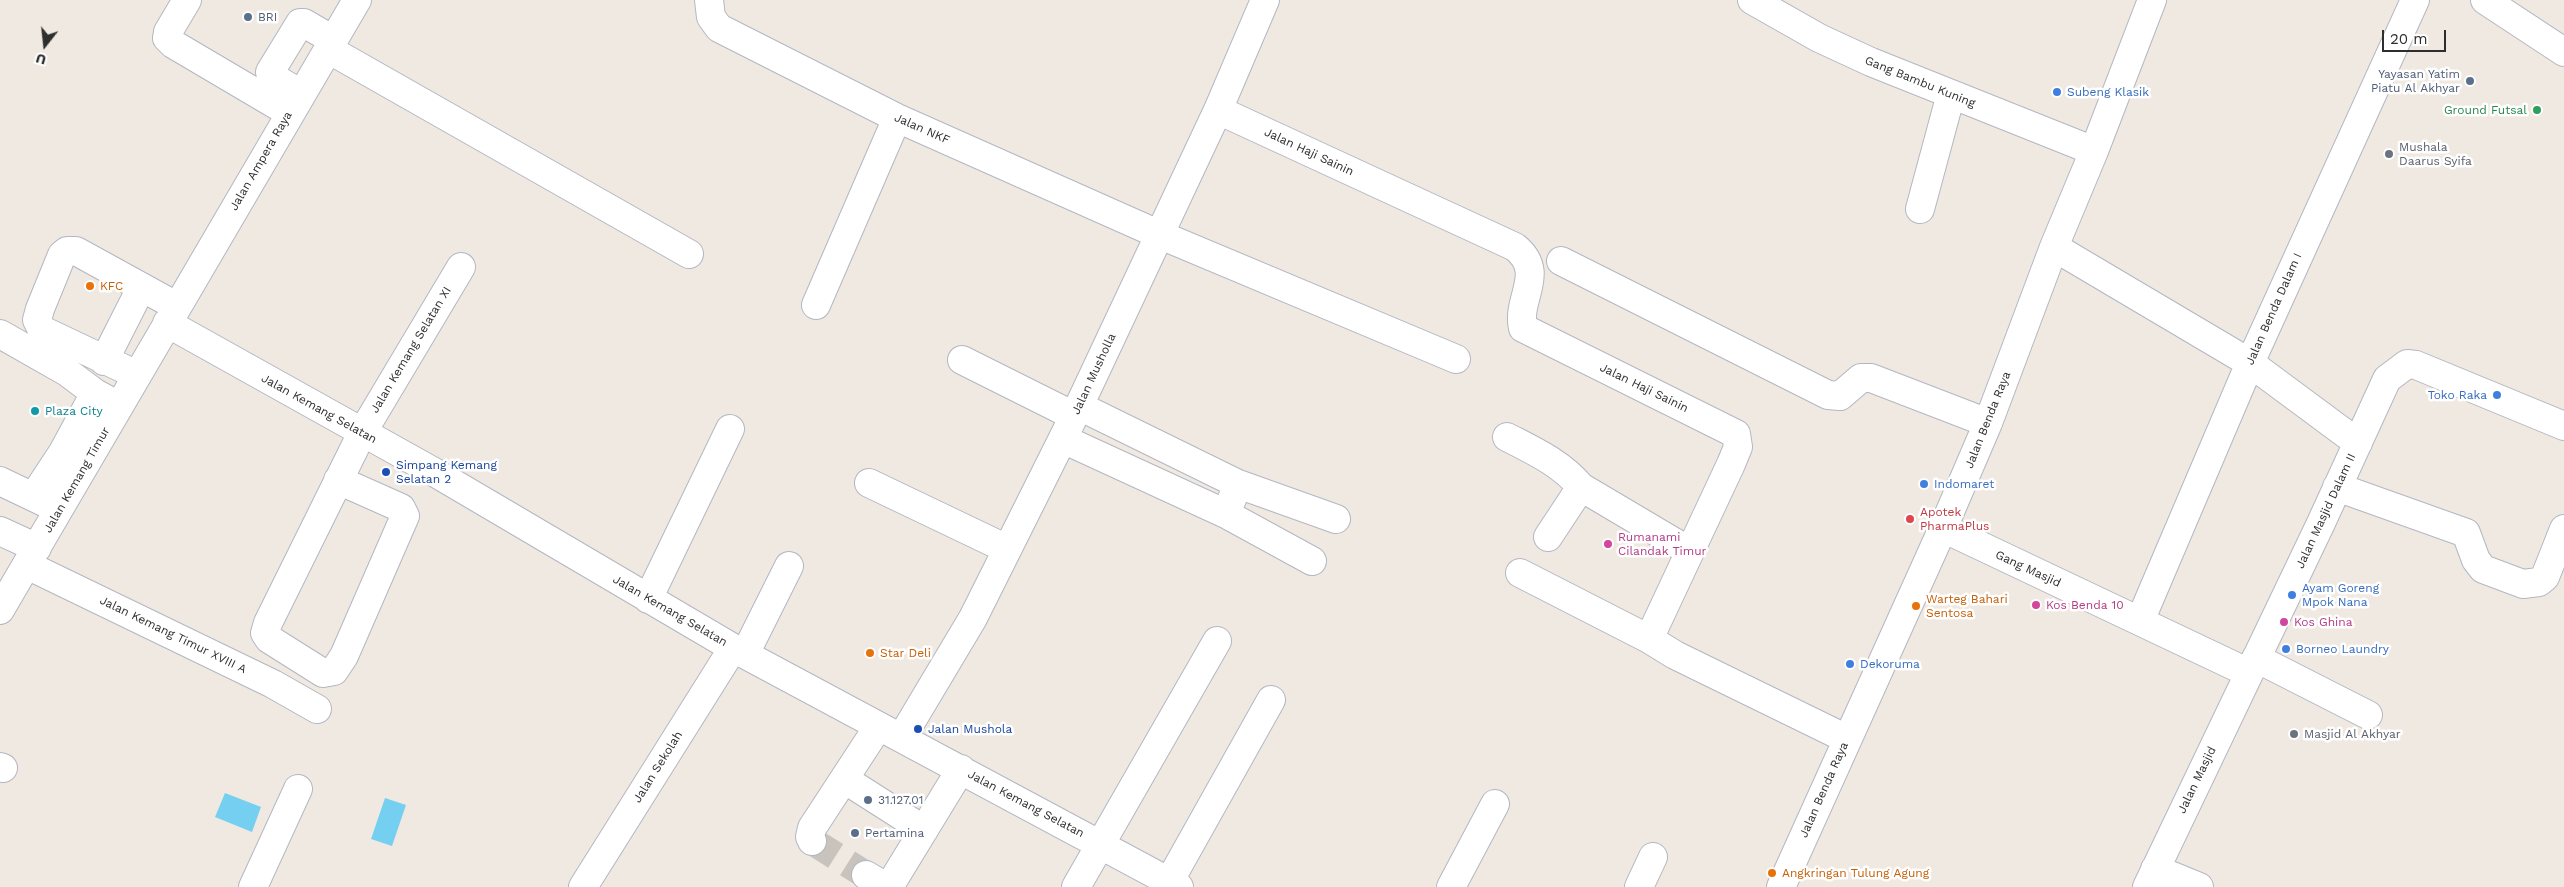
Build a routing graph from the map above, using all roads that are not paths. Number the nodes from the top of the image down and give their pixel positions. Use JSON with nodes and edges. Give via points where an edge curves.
{"nodes":[{"id":1,"x":187,"y":0,"type":"edge"},
{"id":2,"x":357,"y":0,"type":"edge"},
{"id":3,"x":709,"y":0,"type":"edge"},
{"id":4,"x":1752,"y":0,"type":"edge"},
{"id":5,"x":2152,"y":0,"type":"edge"},
{"id":6,"x":2415,"y":0,"type":"edge"},
{"id":7,"x":2485,"y":0,"type":"edge"},
{"id":8,"x":1257,"y":3,"type":"edge"},
{"id":9,"x":330,"y":44,"type":"junction"},
{"id":10,"x":2564,"y":52,"type":"edge"},
{"id":11,"x":1951,"y":94,"type":"junction"},
{"id":12,"x":295,"y":103,"type":"junction"},
{"id":13,"x":1218,"y":110,"type":"junction"},
{"id":14,"x":897,"y":118,"type":"junction"},
{"id":15,"x":2094,"y":151,"type":"junction"},
{"id":16,"x":1920,"y":209,"type":"dead end"},
{"id":17,"x":1158,"y":234,"type":"junction"},
{"id":18,"x":2054,"y":248,"type":"junction"},
{"id":19,"x":689,"y":254,"type":"dead end"},
{"id":20,"x":1561,"y":261,"type":"dead end"},
{"id":21,"x":461,"y":267,"type":"dead end"},
{"id":22,"x":141,"y":288,"type":"junction"},
{"id":23,"x":816,"y":305,"type":"dead end"},
{"id":24,"x":172,"y":315,"type":"junction"},
{"id":25,"x":0,"y":334,"type":"edge"},
{"id":26,"x":1456,"y":359,"type":"dead end"},
{"id":27,"x":962,"y":360,"type":"dead end"},
{"id":28,"x":104,"y":361,"type":"junction"},
{"id":29,"x":2250,"y":363,"type":"junction"},
{"id":30,"x":137,"y":375,"type":"junction"},
{"id":31,"x":95,"y":393,"type":"junction"},
{"id":32,"x":120,"y":406,"type":"junction"},
{"id":33,"x":1072,"y":421,"type":"junction"},
{"id":34,"x":1988,"y":423,"type":"junction"},
{"id":35,"x":2564,"y":426,"type":"edge"},
{"id":36,"x":730,"y":429,"type":"dead end"},
{"id":37,"x":362,"y":433,"type":"junction"},
{"id":38,"x":1506,"y":437,"type":"dead end"},
{"id":39,"x":2358,"y":442,"type":"junction"},
{"id":40,"x":338,"y":480,"type":"junction"},
{"id":41,"x":0,"y":481,"type":"edge"},
{"id":42,"x":869,"y":483,"type":"dead end"},
{"id":43,"x":1238,"y":484,"type":"junction"},
{"id":44,"x":1581,"y":487,"type":"junction"},
{"id":45,"x":2337,"y":488,"type":"junction"},
{"id":46,"x":34,"y":496,"type":"junction"},
{"id":47,"x":60,"y":510,"type":"junction"},
{"id":48,"x":1226,"y":514,"type":"junction"},
{"id":49,"x":1336,"y":519,"type":"dead end"},
{"id":50,"x":1944,"y":528,"type":"junction"},
{"id":51,"x":2564,"y":529,"type":"edge"},
{"id":52,"x":0,"y":531,"type":"edge"},
{"id":53,"x":1548,"y":537,"type":"dead end"},
{"id":54,"x":1007,"y":549,"type":"junction"},
{"id":55,"x":1689,"y":551,"type":"junction"},
{"id":56,"x":32,"y":556,"type":"junction"},
{"id":57,"x":1312,"y":561,"type":"dead end"},
{"id":58,"x":789,"y":566,"type":"dead end"},
{"id":59,"x":1520,"y":573,"type":"dead end"},
{"id":60,"x":648,"y":599,"type":"junction"},
{"id":61,"x":0,"y":610,"type":"edge"},
{"id":62,"x":2140,"y":621,"type":"junction"},
{"id":63,"x":1649,"y":639,"type":"junction"},
{"id":64,"x":1217,"y":641,"type":"dead end"},
{"id":65,"x":739,"y":651,"type":"junction"},
{"id":66,"x":2252,"y":666,"type":"junction"},
{"id":67,"x":1271,"y":700,"type":"dead end"},
{"id":68,"x":317,"y":709,"type":"dead end"},
{"id":69,"x":2368,"y":715,"type":"dead end"},
{"id":70,"x":890,"y":732,"type":"junction"},
{"id":71,"x":1847,"y":739,"type":"junction"},
{"id":72,"x":961,"y":769,"type":"junction"},
{"id":73,"x":844,"y":779,"type":"junction"},
{"id":74,"x":298,"y":789,"type":"dead end"},
{"id":75,"x":1495,"y":804,"type":"dead end"},
{"id":76,"x":924,"y":830,"type":"junction"},
{"id":77,"x":812,"y":841,"type":"dead end"},
{"id":78,"x":1101,"y":844,"type":"junction"},
{"id":79,"x":1653,"y":857,"type":"dead end"},
{"id":80,"x":2151,"y":878,"type":"edge"},
{"id":81,"x":880,"y":883,"type":"edge"},
{"id":82,"x":1174,"y":884,"type":"edge"},
{"id":83,"x":253,"y":887,"type":"edge"},
{"id":84,"x":583,"y":887,"type":"edge"},
{"id":85,"x":1076,"y":887,"type":"edge"},
{"id":86,"x":1451,"y":887,"type":"edge"},
{"id":87,"x":1639,"y":887,"type":"edge"},
{"id":88,"x":1781,"y":887,"type":"edge"},
{"id":89,"x":2199,"y":887,"type":"edge"}],
"edges":[{"from":1,"to":12,"type":"street","via":[[168,32],[167,38],[173,44]]},
{"from":2,"to":9,"type":"street","name":"Jalan Ampera Raya"},
{"from":3,"to":14,"type":"street","name":"Jalan NKF","via":[[711,17],[719,28]]},
{"from":4,"to":11,"type":"street","name":"Gang Bambu Kuning","via":[[1819,38]]},
{"from":5,"to":15,"type":"street","name":"Jalan Benda Raya"},
{"from":6,"to":29,"type":"street","name":"Jalan Benda Dalam I"},
{"from":7,"to":10,"type":"street"},
{"from":8,"to":13,"type":"street","name":"Jalan Musholla"},
{"from":9,"to":12,"type":"street","name":"Jalan Ampera Raya"},
{"from":9,"to":12,"type":"street","via":[[300,23],[270,72]]},
{"from":9,"to":19,"type":"street"},
{"from":11,"to":15,"type":"street","name":"Gang Bambu Kuning"},
{"from":11,"to":16,"type":"street"},
{"from":12,"to":24,"type":"street","name":"Jalan Ampera Raya"},
{"from":13,"to":17,"type":"street","name":"Jalan Musholla"},
{"from":13,"to":55,"type":"street","name":"Jalan Haji Sainin","via":[[1515,247],[1524,254],[1530,268],[1522,328],[1736,434],[1738,447],[1734,458]]},
{"from":14,"to":17,"type":"street","name":"Jalan NKF"},
{"from":14,"to":23,"type":"street"},
{"from":15,"to":18,"type":"street","name":"Jalan Benda Raya"},
{"from":17,"to":26,"type":"street","name":"Jalan NKF"},
{"from":17,"to":33,"type":"street","name":"Jalan Musholla"},
{"from":18,"to":29,"type":"street"},
{"from":18,"to":34,"type":"street","name":"Jalan Benda Raya"},
{"from":20,"to":34,"type":"street","via":[[1828,394],[1840,396],[1861,378],[1871,378]]},
{"from":21,"to":37,"type":"street","name":"Jalan Kemang Selatan XI"},
{"from":22,"to":24,"type":"street","name":"Jalan Kemang Selatan"},
{"from":22,"to":28,"type":"street"},
{"from":22,"to":28,"type":"street","name":"Jalan Kemang Selatan","via":[[76,252],[67,251],[62,255],[37,320],[42,330]]},
{"from":24,"to":30,"type":"street","name":"Jalan Kemang Timur"},
{"from":24,"to":37,"type":"street","name":"Jalan Kemang Selatan"},
{"from":25,"to":31,"type":"street","via":[[67,372]]},
{"from":27,"to":33,"type":"street"},
{"from":28,"to":30,"type":"street"},
{"from":29,"to":39,"type":"street"},
{"from":29,"to":62,"type":"street","name":"Jalan Benda Dalam I"},
{"from":30,"to":32,"type":"street","name":"Jalan Kemang Timur"},
{"from":31,"to":32,"type":"street"},
{"from":31,"to":46,"type":"street","via":[[63,452]]},
{"from":32,"to":47,"type":"street","name":"Jalan Kemang Timur"},
{"from":33,"to":43,"type":"street"},
{"from":33,"to":48,"type":"street"},
{"from":33,"to":54,"type":"street","name":"Jalan Musholla"},
{"from":34,"to":50,"type":"street","name":"Jalan Benda Raya"},
{"from":35,"to":39,"type":"street","name":"Jalan Masjid Dalam II","via":[[2407,364],[2387,380]]},
{"from":36,"to":60,"type":"street"},
{"from":37,"to":40,"type":"street","name":"Jalan Kemang Selatan XI"},
{"from":37,"to":60,"type":"street","name":"Jalan Kemang Selatan"},
{"from":38,"to":44,"type":"street","via":[[1566,470]]},
{"from":39,"to":45,"type":"street","name":"Jalan Masjid Dalam II"},
{"from":40,"to":40,"type":"street","name":"Jalan Kemang Selatan XI","via":[[401,508],[406,516],[344,656],[334,671],[323,673],[269,639],[266,633]]},
{"from":41,"to":46,"type":"street"},
{"from":42,"to":54,"type":"street"},
{"from":43,"to":48,"type":"street"},
{"from":43,"to":49,"type":"street"},
{"from":44,"to":53,"type":"street"},
{"from":44,"to":55,"type":"street"},
{"from":45,"to":51,"type":"street","via":[[2466,533],[2479,566],[2523,584],[2539,582],[2545,577]]},
{"from":45,"to":66,"type":"street","name":"Jalan Masjid Dalam II"},
{"from":46,"to":47,"type":"street"},
{"from":47,"to":56,"type":"street","name":"Jalan Kemang Timur"},
{"from":48,"to":57,"type":"street"},
{"from":50,"to":62,"type":"street","name":"Gang Masjid"},
{"from":50,"to":71,"type":"street","name":"Jalan Benda Raya"},
{"from":52,"to":56,"type":"street","name":"Jalan Kemang Timur XVIII A"},
{"from":54,"to":70,"type":"street","name":"Jalan Musholla","via":[[973,618]]},
{"from":55,"to":63,"type":"street","name":"Jalan Haji Sainin"},
{"from":56,"to":61,"type":"street","name":"Jalan Kemang Timur"},
{"from":56,"to":68,"type":"street","name":"Jalan Kemang Timur XVIII A"},
{"from":58,"to":65,"type":"street","name":"Jalan Sekolah"},
{"from":59,"to":63,"type":"street"},
{"from":60,"to":65,"type":"street","name":"Jalan Kemang Selatan"},
{"from":62,"to":66,"type":"street","name":"Gang Masjid"},
{"from":63,"to":71,"type":"street","via":[[1675,655]]},
{"from":64,"to":78,"type":"street"},
{"from":65,"to":70,"type":"street","name":"Jalan Kemang Selatan"},
{"from":65,"to":84,"type":"street","name":"Jalan Sekolah"},
{"from":66,"to":69,"type":"street","name":"Gang Masjid"},
{"from":66,"to":80,"type":"street","name":"Jalan Masjid"},
{"from":67,"to":82,"type":"street"},
{"from":70,"to":72,"type":"street","name":"Jalan Kemang Selatan"},
{"from":70,"to":73,"type":"street","name":"Jalan Musholla"},
{"from":71,"to":88,"type":"street","name":"Jalan Benda Raya"},
{"from":72,"to":76,"type":"street"},
{"from":72,"to":78,"type":"street","name":"Jalan Kemang Selatan"},
{"from":73,"to":76,"type":"street"},
{"from":73,"to":77,"type":"street","name":"Jalan Musholla","via":[[812,828]]},
{"from":74,"to":83,"type":"street"},
{"from":75,"to":86,"type":"street"},
{"from":76,"to":81,"type":"street"},
{"from":78,"to":82,"type":"street","name":"Jalan Kemang Selatan"},
{"from":78,"to":85,"type":"street"},
{"from":79,"to":87,"type":"street"},
{"from":80,"to":89,"type":"street"}]}
